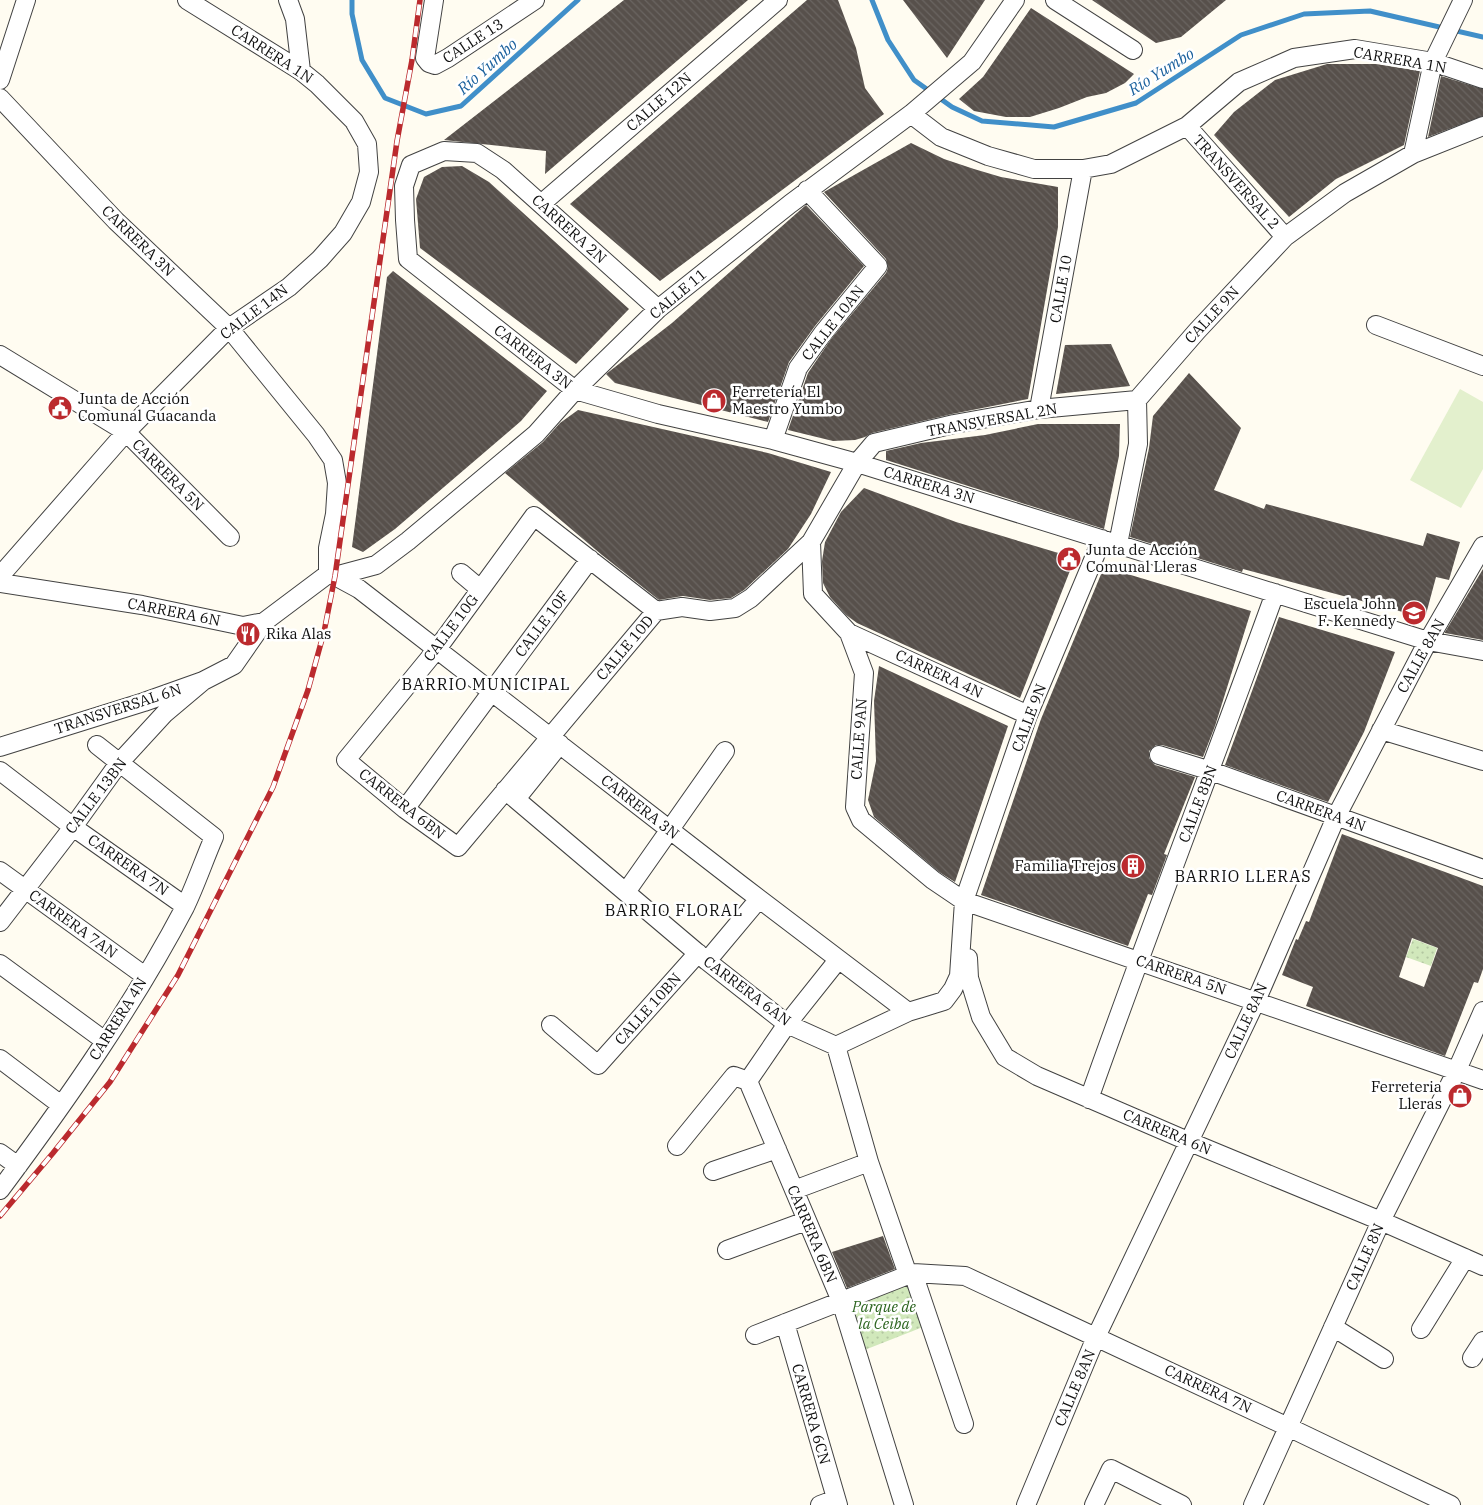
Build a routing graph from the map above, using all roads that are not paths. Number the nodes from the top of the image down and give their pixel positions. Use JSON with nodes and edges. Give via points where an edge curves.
{"nodes":[{"id":1,"x":26,"y":0,"type":"edge"},
{"id":2,"x":187,"y":0,"type":"edge"},
{"id":3,"x":288,"y":0,"type":"edge"},
{"id":4,"x":434,"y":0,"type":"edge"},
{"id":5,"x":536,"y":0,"type":"edge"},
{"id":6,"x":778,"y":0,"type":"edge"},
{"id":7,"x":1015,"y":0,"type":"edge"},
{"id":8,"x":1056,"y":0,"type":"edge"},
{"id":9,"x":1461,"y":3,"type":"edge"},
{"id":10,"x":1133,"y":50,"type":"dead end"},
{"id":11,"x":1436,"y":56,"type":"junction"},
{"id":12,"x":301,"y":71,"type":"junction"},
{"id":13,"x":1483,"y":79,"type":"edge"},
{"id":14,"x":0,"y":80,"type":"edge"},
{"id":15,"x":0,"y":98,"type":"edge"},
{"id":16,"x":912,"y":113,"type":"junction"},
{"id":17,"x":1187,"y":126,"type":"junction"},
{"id":18,"x":1483,"y":126,"type":"edge"},
{"id":19,"x":1413,"y":154,"type":"junction"},
{"id":20,"x":1083,"y":169,"type":"junction"},
{"id":21,"x":369,"y":172,"type":"joint"},
{"id":22,"x":807,"y":190,"type":"junction"},
{"id":23,"x":541,"y":204,"type":"junction"},
{"id":24,"x":1285,"y":238,"type":"junction"},
{"id":25,"x":408,"y":259,"type":"joint"},
{"id":26,"x":658,"y":309,"type":"junction"},
{"id":27,"x":1376,"y":325,"type":"dead end"},
{"id":28,"x":229,"y":328,"type":"junction"},
{"id":29,"x":1,"y":359,"type":"edge"},
{"id":30,"x":1483,"y":366,"type":"edge"},
{"id":31,"x":575,"y":390,"type":"junction"},
{"id":32,"x":1137,"y":400,"type":"junction"},
{"id":33,"x":1039,"y":409,"type":"junction"},
{"id":34,"x":126,"y":432,"type":"junction"},
{"id":35,"x":773,"y":440,"type":"junction"},
{"id":36,"x":857,"y":463,"type":"junction"},
{"id":37,"x":230,"y":537,"type":"dead end"},
{"id":38,"x":1110,"y":541,"type":"junction"},
{"id":39,"x":811,"y":542,"type":"junction"},
{"id":40,"x":1483,"y":546,"type":"edge"},
{"id":41,"x":590,"y":559,"type":"junction"},
{"id":42,"x":461,"y":573,"type":"dead end"},
{"id":43,"x":331,"y":575,"type":"junction"},
{"id":44,"x":0,"y":576,"type":"edge"},
{"id":45,"x":0,"y":583,"type":"edge"},
{"id":46,"x":480,"y":589,"type":"junction"},
{"id":47,"x":1275,"y":593,"type":"junction"},
{"id":48,"x":656,"y":611,"type":"junction"},
{"id":49,"x":264,"y":622,"type":"junction"},
{"id":50,"x":849,"y":633,"type":"junction"},
{"id":51,"x":1428,"y":641,"type":"junction"},
{"id":52,"x":436,"y":649,"type":"junction"},
{"id":53,"x":1483,"y":651,"type":"edge"},
{"id":54,"x":203,"y":681,"type":"junction"},
{"id":55,"x":492,"y":691,"type":"junction"},
{"id":56,"x":1028,"y":715,"type":"junction"},
{"id":57,"x":1381,"y":730,"type":"junction"},
{"id":58,"x":555,"y":740,"type":"junction"},
{"id":59,"x":97,"y":745,"type":"dead end"},
{"id":60,"x":0,"y":747,"type":"edge"},
{"id":61,"x":725,"y":751,"type":"dead end"},
{"id":62,"x":1159,"y":754,"type":"dead end"},
{"id":63,"x":346,"y":760,"type":"joint"},
{"id":64,"x":1483,"y":761,"type":"edge"},
{"id":65,"x":120,"y":763,"type":"junction"},
{"id":66,"x":0,"y":771,"type":"edge"},
{"id":67,"x":1211,"y":771,"type":"junction"},
{"id":68,"x":511,"y":794,"type":"junction"},
{"id":69,"x":405,"y":809,"type":"junction"},
{"id":70,"x":1336,"y":817,"type":"junction"},
{"id":71,"x":74,"y":827,"type":"junction"},
{"id":72,"x":669,"y":829,"type":"junction"},
{"id":73,"x":458,"y":847,"type":"joint"},
{"id":74,"x":1483,"y":869,"type":"edge"},
{"id":75,"x":0,"y":872,"type":"edge"},
{"id":76,"x":24,"y":889,"type":"junction"},
{"id":77,"x":626,"y":892,"type":"junction"},
{"id":78,"x":759,"y":899,"type":"junction"},
{"id":79,"x":964,"y":901,"type":"junction"},
{"id":80,"x":185,"y":906,"type":"junction"},
{"id":81,"x":0,"y":922,"type":"edge"},
{"id":82,"x":702,"y":957,"type":"junction"},
{"id":83,"x":838,"y":960,"type":"junction"},
{"id":84,"x":1138,"y":960,"type":"junction"},
{"id":85,"x":0,"y":964,"type":"edge"},
{"id":86,"x":146,"y":976,"type":"junction"},
{"id":87,"x":1256,"y":1001,"type":"junction"},
{"id":88,"x":908,"y":1012,"type":"junction"},
{"id":89,"x":1483,"y":1012,"type":"edge"},
{"id":90,"x":787,"y":1024,"type":"junction"},
{"id":91,"x":551,"y":1025,"type":"dead end"},
{"id":92,"x":105,"y":1041,"type":"junction"},
{"id":93,"x":836,"y":1046,"type":"junction"},
{"id":94,"x":0,"y":1059,"type":"edge"},
{"id":95,"x":1457,"y":1070,"type":"junction"},
{"id":96,"x":1483,"y":1080,"type":"edge"},
{"id":97,"x":748,"y":1081,"type":"junction"},
{"id":98,"x":1089,"y":1099,"type":"junction"},
{"id":99,"x":61,"y":1105,"type":"junction"},
{"id":100,"x":1190,"y":1142,"type":"junction"},
{"id":101,"x":677,"y":1146,"type":"dead end"},
{"id":102,"x":776,"y":1149,"type":"junction"},
{"id":103,"x":0,"y":1153,"type":"edge"},
{"id":104,"x":869,"y":1162,"type":"junction"},
{"id":105,"x":18,"y":1166,"type":"junction"},
{"id":106,"x":713,"y":1171,"type":"dead end"},
{"id":107,"x":0,"y":1190,"type":"edge"},
{"id":108,"x":794,"y":1190,"type":"junction"},
{"id":109,"x":806,"y":1221,"type":"junction"},
{"id":110,"x":1381,"y":1221,"type":"junction"},
{"id":111,"x":727,"y":1250,"type":"dead end"},
{"id":112,"x":1465,"y":1258,"type":"junction"},
{"id":113,"x":1483,"y":1266,"type":"edge"},
{"id":114,"x":910,"y":1274,"type":"junction"},
{"id":115,"x":841,"y":1301,"type":"junction"},
{"id":116,"x":785,"y":1323,"type":"junction"},
{"id":117,"x":1333,"y":1327,"type":"junction"},
{"id":118,"x":1421,"y":1329,"type":"dead end"},
{"id":119,"x":755,"y":1335,"type":"dead end"},
{"id":120,"x":1096,"y":1337,"type":"junction"},
{"id":121,"x":1483,"y":1341,"type":"edge"},
{"id":122,"x":1472,"y":1358,"type":"dead end"},
{"id":123,"x":1384,"y":1359,"type":"dead end"},
{"id":124,"x":964,"y":1424,"type":"dead end"},
{"id":125,"x":1288,"y":1427,"type":"junction"},
{"id":126,"x":831,"y":1503,"type":"edge"},
{"id":127,"x":904,"y":1505,"type":"edge"},
{"id":128,"x":1026,"y":1505,"type":"edge"},
{"id":129,"x":1094,"y":1505,"type":"edge"},
{"id":130,"x":1182,"y":1505,"type":"edge"},
{"id":131,"x":1253,"y":1505,"type":"edge"},
{"id":132,"x":1450,"y":1505,"type":"edge"}],
"edges":[{"from":1,"to":14,"type":"street"},
{"from":2,"to":12,"type":"street","name":"CARRERA 1N"},
{"from":3,"to":12,"type":"street","via":[[295,19]]},
{"from":4,"to":5,"type":"street","name":"CALLE 13","via":[[425,58],[428,64],[435,66]]},
{"from":6,"to":23,"type":"street","name":"CALLE 12N"},
{"from":7,"to":16,"type":"street","name":"CALLE 11","via":[[972,62]]},
{"from":8,"to":10,"type":"street"},
{"from":9,"to":11,"type":"street"},
{"from":11,"to":13,"type":"street","name":"CARRERA 1N"},
{"from":11,"to":17,"type":"street","name":"CARRERA 1N","via":[[1355,49],[1294,58],[1239,82]]},
{"from":11,"to":19,"type":"street"},
{"from":12,"to":21,"type":"street","name":"CARRERA 1N","via":[[354,121],[367,144]]},
{"from":15,"to":28,"type":"street","name":"CARRERA 3N","via":[[116,221]]},
{"from":16,"to":20,"type":"street","name":"CARRERA 1N","via":[[941,137],[988,156],[1034,169]]},
{"from":16,"to":22,"type":"street","name":"CALLE 11"},
{"from":17,"to":20,"type":"street","name":"CARRERA 1N","via":[[1111,164]]},
{"from":17,"to":24,"type":"street","name":"TRANSVERSAL 2"},
{"from":18,"to":19,"type":"street","name":"CALLE 9N"},
{"from":19,"to":24,"type":"street","name":"CALLE 9N","via":[[1345,193]]},
{"from":20,"to":33,"type":"street","name":"CALLE 10"},
{"from":21,"to":28,"type":"street","name":"CALLE 14N","via":[[362,202],[343,233],[320,259],[289,287]]},
{"from":22,"to":26,"type":"street","name":"CALLE 11"},
{"from":22,"to":35,"type":"street","name":"CALLE 10AN","via":[[878,266],[823,332],[798,368]]},
{"from":23,"to":25,"type":"street","name":"CARRERA 2N","via":[[503,170],[477,153],[444,151],[412,165],[404,186]]},
{"from":23,"to":26,"type":"street","name":"CARRERA 2N"},
{"from":24,"to":32,"type":"street","name":"CALLE 9N"},
{"from":25,"to":31,"type":"street","name":"CARRERA 3N"},
{"from":26,"to":31,"type":"street","name":"CALLE 11"},
{"from":27,"to":30,"type":"street"},
{"from":28,"to":34,"type":"street","name":"CALLE 14N"},
{"from":28,"to":43,"type":"street","name":"CARRERA 3N","via":[[333,460],[337,483],[328,548]]},
{"from":29,"to":34,"type":"street","name":"CARRERA 5N"},
{"from":31,"to":35,"type":"street","name":"CARRERA 3N","via":[[658,414]]},
{"from":31,"to":43,"type":"street","name":"CALLE 11","via":[[536,434],[408,542],[376,565]]},
{"from":32,"to":33,"type":"street","name":"TRANSVERSAL 2N"},
{"from":32,"to":38,"type":"street","name":"CALLE 9N","via":[[1138,444]]},
{"from":33,"to":36,"type":"street","name":"TRANSVERSAL 2N","via":[[874,443]]},
{"from":34,"to":37,"type":"street","name":"CARRERA 5N"},
{"from":34,"to":44,"type":"street","name":"CALLE 14N"},
{"from":35,"to":36,"type":"street","name":"CARRERA 3N"},
{"from":36,"to":38,"type":"street","name":"CARRERA 3N"},
{"from":36,"to":39,"type":"street","name":"CALLE 10D"},
{"from":38,"to":47,"type":"street","name":"CARRERA 3N"},
{"from":38,"to":56,"type":"street","name":"CALLE 9N"},
{"from":39,"to":48,"type":"street","name":"CALLE 10D","via":[[735,608],[710,611],[682,607]]},
{"from":39,"to":50,"type":"street","name":"CALLE 9AN","via":[[813,594]]},
{"from":40,"to":51,"type":"street","name":"CALLE 8AN"},
{"from":41,"to":46,"type":"street","name":"CALLE 10G","via":[[534,516]]},
{"from":41,"to":48,"type":"street"},
{"from":41,"to":55,"type":"street","name":"CALLE 10F"},
{"from":42,"to":46,"type":"street"},
{"from":43,"to":49,"type":"street","name":"CARRERA 6N"},
{"from":43,"to":52,"type":"street","name":"CARRERA 3N","via":[[359,589]]},
{"from":45,"to":49,"type":"street","name":"CARRERA 6N","via":[[142,605],[243,626]]},
{"from":46,"to":52,"type":"street","name":"CALLE 10G"},
{"from":47,"to":51,"type":"street","name":"CARRERA 3N"},
{"from":47,"to":67,"type":"street","name":"CALLE 8BN"},
{"from":48,"to":58,"type":"street","name":"CALLE 10D"},
{"from":49,"to":54,"type":"street","name":"TRANSVERSAL 6N","via":[[234,665]]},
{"from":50,"to":56,"type":"street","name":"CARRERA 4N"},
{"from":50,"to":79,"type":"street","name":"CALLE 9AN","via":[[864,672],[855,806],[861,820],[933,880]]},
{"from":51,"to":53,"type":"street","name":"CARRERA 3N"},
{"from":51,"to":57,"type":"street","name":"CALLE 8AN"},
{"from":52,"to":55,"type":"street","name":"CARRERA 3N"},
{"from":52,"to":63,"type":"street","name":"CALLE 10G"},
{"from":54,"to":60,"type":"street","name":"TRANSVERSAL 6N"},
{"from":54,"to":65,"type":"street","name":"CALLE 13BN","via":[[165,714]]},
{"from":55,"to":58,"type":"street","name":"CARRERA 3N"},
{"from":55,"to":69,"type":"street","name":"CALLE 10F"},
{"from":56,"to":79,"type":"street","name":"CALLE 9N"},
{"from":57,"to":64,"type":"street"},
{"from":57,"to":70,"type":"street","name":"CALLE 8AN"},
{"from":58,"to":68,"type":"street","name":"CALLE 10D"},
{"from":58,"to":72,"type":"street","name":"CARRERA 3N"},
{"from":59,"to":65,"type":"street"},
{"from":61,"to":72,"type":"street"},
{"from":62,"to":67,"type":"street","name":"CARRERA 4N"},
{"from":63,"to":69,"type":"street","name":"CARRERA 6BN"},
{"from":65,"to":71,"type":"street","name":"CALLE 13BN"},
{"from":65,"to":80,"type":"street","name":"CARRERA 4N","via":[[214,837]]},
{"from":66,"to":71,"type":"street","name":"CARRERA 7N"},
{"from":67,"to":70,"type":"street","name":"CARRERA 4N"},
{"from":67,"to":84,"type":"street","name":"CALLE 8BN"},
{"from":68,"to":73,"type":"street","name":"CALLE 10D"},
{"from":68,"to":77,"type":"street","name":"CARRERA 6AN"},
{"from":69,"to":73,"type":"street","name":"CARRERA 6BN"},
{"from":70,"to":74,"type":"street","name":"CARRERA 4N"},
{"from":70,"to":87,"type":"street","name":"CALLE 8AN"},
{"from":71,"to":76,"type":"street","name":"CALLE 13BN"},
{"from":71,"to":80,"type":"street","name":"CARRERA 7N"},
{"from":72,"to":77,"type":"street"},
{"from":72,"to":78,"type":"street","name":"CARRERA 3N"},
{"from":75,"to":76,"type":"street","name":"CARRERA 7AN"},
{"from":76,"to":81,"type":"street","name":"CALLE 13BN"},
{"from":76,"to":86,"type":"street","name":"CARRERA 7AN"},
{"from":77,"to":82,"type":"street","name":"CARRERA 6AN"},
{"from":78,"to":82,"type":"street","name":"CALLE 10BN"},
{"from":78,"to":83,"type":"street","name":"CARRERA 3N"},
{"from":79,"to":84,"type":"street","name":"CARRERA 5N"},
{"from":79,"to":88,"type":"street","via":[[959,976],[953,989],[944,1001]]},
{"from":79,"to":98,"type":"street","name":"CARRERA 6N","via":[[969,978],[981,1017],[1005,1057],[1037,1076]]},
{"from":80,"to":86,"type":"street","name":"CARRERA 4N"},
{"from":82,"to":90,"type":"street","name":"CARRERA 6AN"},
{"from":82,"to":91,"type":"street","name":"CALLE 10BN","via":[[598,1065]]},
{"from":83,"to":88,"type":"street","name":"CARRERA 3N"},
{"from":83,"to":90,"type":"street"},
{"from":84,"to":87,"type":"street","name":"CARRERA 5N"},
{"from":84,"to":98,"type":"street","name":"CALLE 8BN"},
{"from":85,"to":92,"type":"street"},
{"from":86,"to":92,"type":"street","name":"CARRERA 4N"},
{"from":87,"to":95,"type":"street","name":"CARRERA 5N"},
{"from":87,"to":100,"type":"street","name":"CALLE 8AN"},
{"from":88,"to":93,"type":"street"},
{"from":89,"to":95,"type":"street","name":"CALLE 8N"},
{"from":90,"to":93,"type":"street","name":"CARRERA 6AN"},
{"from":90,"to":97,"type":"street"},
{"from":92,"to":99,"type":"street","name":"CARRERA 4N"},
{"from":93,"to":104,"type":"street"},
{"from":94,"to":99,"type":"street"},
{"from":95,"to":96,"type":"street","name":"CARRERA 5N"},
{"from":95,"to":110,"type":"street","name":"CALLE 8N"},
{"from":97,"to":101,"type":"street","via":[[734,1076]]},
{"from":97,"to":102,"type":"street","name":"CARRERA 6BN"},
{"from":98,"to":100,"type":"street","name":"CARRERA 6N"},
{"from":99,"to":105,"type":"street","name":"CARRERA 4N"},
{"from":100,"to":110,"type":"street","name":"CARRERA 6N"},
{"from":100,"to":120,"type":"street","name":"CALLE 8AN"},
{"from":102,"to":106,"type":"street"},
{"from":102,"to":108,"type":"street","name":"CARRERA 6BN"},
{"from":103,"to":105,"type":"street"},
{"from":104,"to":108,"type":"street"},
{"from":104,"to":114,"type":"street"},
{"from":105,"to":107,"type":"street","name":"CARRERA 4N"},
{"from":108,"to":109,"type":"street","name":"CARRERA 6BN"},
{"from":109,"to":111,"type":"street"},
{"from":109,"to":115,"type":"street","name":"CARRERA 6BN"},
{"from":110,"to":112,"type":"street","name":"CARRERA 6N"},
{"from":110,"to":117,"type":"street","name":"CALLE 8N"},
{"from":112,"to":113,"type":"street","name":"CARRERA 6N"},
{"from":112,"to":118,"type":"street"},
{"from":114,"to":115,"type":"street"},
{"from":114,"to":120,"type":"street","name":"CARRERA 7N","via":[[965,1276]]},
{"from":114,"to":124,"type":"street"},
{"from":115,"to":116,"type":"street"},
{"from":115,"to":127,"type":"street","name":"CARRERA 6BN"},
{"from":116,"to":119,"type":"street"},
{"from":116,"to":126,"type":"street","name":"CARRERA 6CN"},
{"from":117,"to":123,"type":"street"},
{"from":117,"to":125,"type":"street","name":"CALLE 8N"},
{"from":120,"to":125,"type":"street","name":"CARRERA 7N"},
{"from":120,"to":128,"type":"street","name":"CALLE 8AN"},
{"from":121,"to":122,"type":"street"},
{"from":125,"to":131,"type":"street","name":"CALLE 8N"},
{"from":125,"to":132,"type":"street","name":"CARRERA 7N"},
{"from":129,"to":130,"type":"street","via":[[1111,1469]]}]}
